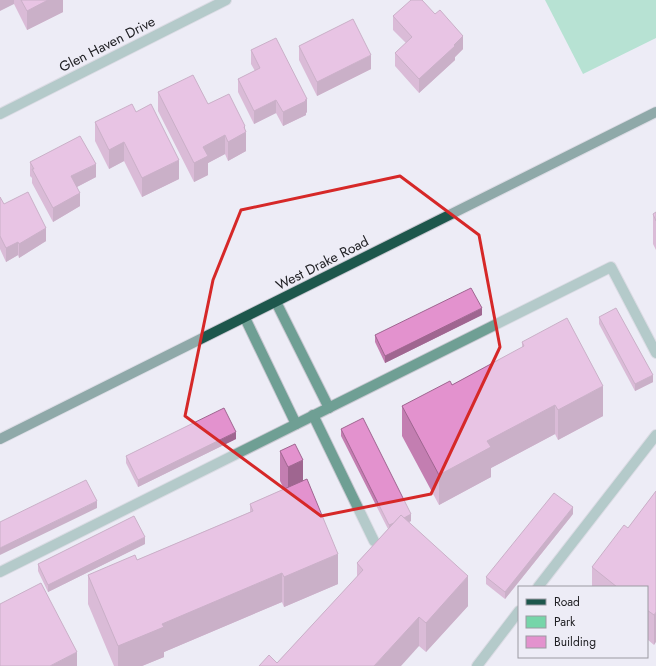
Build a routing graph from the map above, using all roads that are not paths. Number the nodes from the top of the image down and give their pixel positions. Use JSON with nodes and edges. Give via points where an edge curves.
{"nodes":[{"id":1,"x":226,"y":0,"type":"edge"},
{"id":2,"x":656,"y":112,"type":"edge"},
{"id":3,"x":0,"y":114,"type":"edge"},
{"id":4,"x":276,"y":302,"type":"junction"},
{"id":5,"x":245,"y":318,"type":"junction"},
{"id":6,"x":656,"y":353,"type":"edge"},
{"id":7,"x":329,"y":408,"type":"junction"},
{"id":8,"x":313,"y":415,"type":"junction"},
{"id":9,"x":296,"y":424,"type":"junction"},
{"id":10,"x":656,"y":435,"type":"edge"},
{"id":11,"x":0,"y":439,"type":"edge"},
{"id":12,"x":374,"y":541,"type":"dead end"},
{"id":13,"x":0,"y":572,"type":"edge"},
{"id":14,"x":539,"y":586,"type":"edge"},
{"id":15,"x":518,"y":612,"type":"edge"},
{"id":16,"x":477,"y":666,"type":"edge"}],
"edges":[{"from":1,"to":3,"type":"street","name":"Glen Haven Drive"},
{"from":2,"to":4,"type":"main road","name":"West Drake Road"},
{"from":4,"to":5,"type":"main road","name":"West Drake Road"},
{"from":4,"to":7,"type":"street"},
{"from":5,"to":9,"type":"street"},
{"from":5,"to":11,"type":"main road","name":"West Drake Road"},
{"from":6,"to":7,"type":"street","via":[[611,267]]},
{"from":7,"to":8,"type":"street"},
{"from":8,"to":9,"type":"street"},
{"from":8,"to":12,"type":"street"},
{"from":9,"to":13,"type":"street"},
{"from":10,"to":14,"type":"street"},
{"from":15,"to":16,"type":"street"}]}
